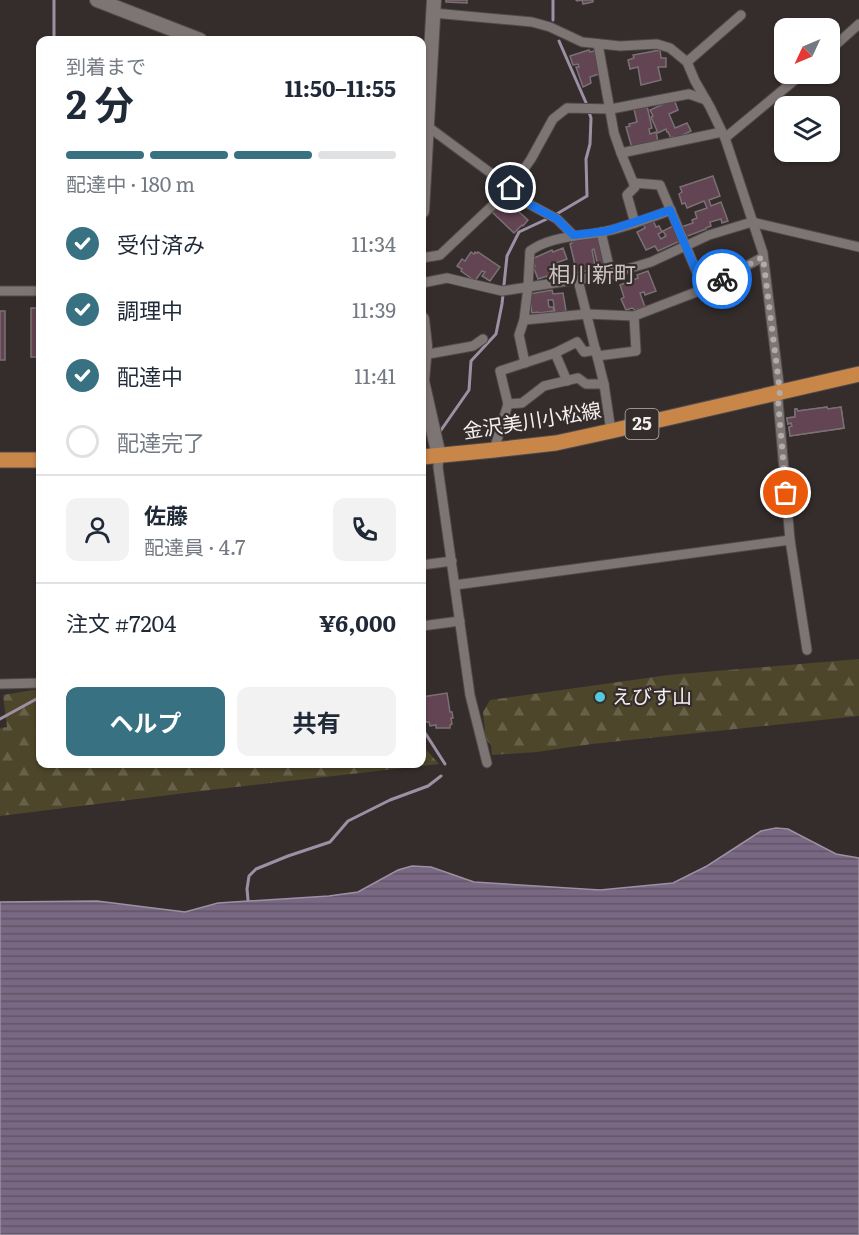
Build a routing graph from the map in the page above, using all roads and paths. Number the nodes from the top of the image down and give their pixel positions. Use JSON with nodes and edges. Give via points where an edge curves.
{"nodes":[{"id":1,"x":97,"y":0,"type":"edge"},
{"id":2,"x":434,"y":7,"type":"edge"},
{"id":3,"x":741,"y":15,"type":"dead end"},
{"id":4,"x":859,"y":24,"type":"edge"},
{"id":5,"x":190,"y":36,"type":"edge"},
{"id":6,"x":840,"y":41,"type":"edge"},
{"id":7,"x":598,"y":44,"type":"junction"},
{"id":8,"x":687,"y":62,"type":"junction"},
{"id":9,"x":789,"y":84,"type":"edge"},
{"id":10,"x":706,"y":100,"type":"junction"},
{"id":11,"x":426,"y":101,"type":"edge"},
{"id":12,"x":611,"y":109,"type":"junction"},
{"id":13,"x":426,"y":126,"type":"edge"},
{"id":14,"x":724,"y":135,"type":"junction"},
{"id":15,"x":621,"y":153,"type":"junction"},
{"id":16,"x":634,"y":183,"type":"junction"},
{"id":17,"x":511,"y":188,"type":"junction"},
{"id":18,"x":670,"y":210,"type":"junction"},
{"id":19,"x":752,"y":222,"type":"junction"},
{"id":20,"x":634,"y":223,"type":"junction"},
{"id":21,"x":601,"y":232,"type":"junction"},
{"id":22,"x":573,"y":235,"type":"junction"},
{"id":23,"x":686,"y":246,"type":"junction"},
{"id":24,"x":859,"y":247,"type":"edge"},
{"id":25,"x":426,"y":257,"type":"edge"},
{"id":26,"x":763,"y":257,"type":"junction"},
{"id":27,"x":611,"y":274,"type":"junction"},
{"id":28,"x":578,"y":280,"type":"junction"},
{"id":29,"x":426,"y":282,"type":"edge"},
{"id":30,"x":528,"y":287,"type":"junction"},
{"id":31,"x":704,"y":289,"type":"junction"},
{"id":32,"x":0,"y":291,"type":"edge"},
{"id":33,"x":36,"y":291,"type":"edge"},
{"id":34,"x":587,"y":314,"type":"junction"},
{"id":35,"x":634,"y":316,"type":"junction"},
{"id":36,"x":524,"y":320,"type":"junction"},
{"id":37,"x":483,"y":339,"type":"dead end"},
{"id":38,"x":555,"y":353,"type":"junction"},
{"id":39,"x":597,"y":353,"type":"junction"},
{"id":40,"x":426,"y":354,"type":"edge"},
{"id":41,"x":525,"y":363,"type":"junction"},
{"id":42,"x":859,"y":374,"type":"edge"},
{"id":43,"x":567,"y":381,"type":"junction"},
{"id":44,"x":604,"y":384,"type":"junction"},
{"id":45,"x":780,"y":392,"type":"junction"},
{"id":46,"x":508,"y":404,"type":"junction"},
{"id":47,"x":426,"y":413,"type":"edge"},
{"id":48,"x":611,"y":431,"type":"junction"},
{"id":49,"x":494,"y":450,"type":"junction"},
{"id":50,"x":439,"y":456,"type":"junction"},
{"id":51,"x":426,"y":457,"type":"edge"},
{"id":52,"x":0,"y":460,"type":"edge"},
{"id":53,"x":36,"y":460,"type":"edge"},
{"id":54,"x":790,"y":540,"type":"junction"},
{"id":55,"x":452,"y":561,"type":"junction"},
{"id":56,"x":426,"y":564,"type":"edge"},
{"id":57,"x":455,"y":585,"type":"junction"},
{"id":58,"x":460,"y":621,"type":"junction"},
{"id":59,"x":426,"y":625,"type":"edge"},
{"id":60,"x":807,"y":650,"type":"dead end"},
{"id":61,"x":36,"y":683,"type":"edge"},
{"id":62,"x":0,"y":684,"type":"edge"},
{"id":63,"x":487,"y":763,"type":"dead end"}],
"edges":[{"from":1,"to":5,"type":"street"},
{"from":2,"to":7,"type":"street","via":[[532,22],[582,42]]},
{"from":2,"to":11,"type":"street"},
{"from":3,"to":8,"type":"street"},
{"from":4,"to":6,"type":"street"},
{"from":7,"to":8,"type":"street","via":[[657,44],[670,48]]},
{"from":7,"to":12,"type":"street"},
{"from":8,"to":10,"type":"street"},
{"from":9,"to":14,"type":"street"},
{"from":10,"to":12,"type":"street","via":[[689,94]]},
{"from":10,"to":14,"type":"street"},
{"from":12,"to":15,"type":"street"},
{"from":12,"to":17,"type":"street","via":[[567,108],[553,119]]},
{"from":13,"to":17,"type":"street"},
{"from":14,"to":15,"type":"street"},
{"from":14,"to":19,"type":"street"},
{"from":15,"to":16,"type":"street"},
{"from":16,"to":18,"type":"street","via":[[660,184]]},
{"from":16,"to":20,"type":"street","via":[[627,195]]},
{"from":17,"to":22,"type":"street","via":[[529,204],[557,219]]},
{"from":17,"to":25,"type":"street","via":[[440,255]]},
{"from":18,"to":20,"type":"street"},
{"from":18,"to":23,"type":"street"},
{"from":19,"to":23,"type":"street"},
{"from":19,"to":24,"type":"street"},
{"from":19,"to":26,"type":"street"},
{"from":20,"to":21,"type":"street"},
{"from":21,"to":22,"type":"street"},
{"from":21,"to":27,"type":"street"},
{"from":22,"to":30,"type":"street","via":[[530,250]]},
{"from":23,"to":27,"type":"street"},
{"from":23,"to":31,"type":"street"},
{"from":26,"to":31,"type":"street"},
{"from":26,"to":45,"type":"street"},
{"from":27,"to":28,"type":"street"},
{"from":28,"to":30,"type":"street"},
{"from":28,"to":34,"type":"street"},
{"from":29,"to":30,"type":"street","via":[[447,278],[502,291]]},
{"from":30,"to":36,"type":"street"},
{"from":31,"to":35,"type":"street"},
{"from":32,"to":33,"type":"street"},
{"from":34,"to":35,"type":"street"},
{"from":34,"to":36,"type":"street"},
{"from":34,"to":39,"type":"street"},
{"from":35,"to":39,"type":"street","via":[[636,351]]},
{"from":36,"to":41,"type":"street","via":[[519,335]]},
{"from":37,"to":40,"type":"street","via":[[473,346]]},
{"from":38,"to":39,"type":"street","via":[[577,342],[584,352]]},
{"from":38,"to":41,"type":"street"},
{"from":38,"to":43,"type":"street"},
{"from":39,"to":44,"type":"street"},
{"from":41,"to":46,"type":"street","via":[[500,371]]},
{"from":42,"to":45,"type":"main road","name":"金沢美川小松線","number":"25"},
{"from":43,"to":44,"type":"street","via":[[578,378],[586,384]]},
{"from":43,"to":46,"type":"street","via":[[544,386],[522,403]]},
{"from":44,"to":48,"type":"street"},
{"from":45,"to":48,"type":"main road","name":"金沢美川小松線","number":"25"},
{"from":45,"to":54,"type":"street"},
{"from":46,"to":49,"type":"street"},
{"from":47,"to":50,"type":"street"},
{"from":48,"to":49,"type":"main road","name":"金沢美川小松線","number":"25"},
{"from":49,"to":50,"type":"main road","name":"金沢美川小松線","number":"25"},
{"from":50,"to":51,"type":"main road","name":"金沢美川小松線","number":"25"},
{"from":50,"to":55,"type":"street"},
{"from":52,"to":53,"type":"main road"},
{"from":54,"to":57,"type":"street"},
{"from":54,"to":60,"type":"street"},
{"from":55,"to":56,"type":"street"},
{"from":55,"to":57,"type":"street"},
{"from":57,"to":58,"type":"street"},
{"from":58,"to":59,"type":"street"},
{"from":58,"to":63,"type":"street","via":[[471,695]]},
{"from":61,"to":62,"type":"street"}]}
